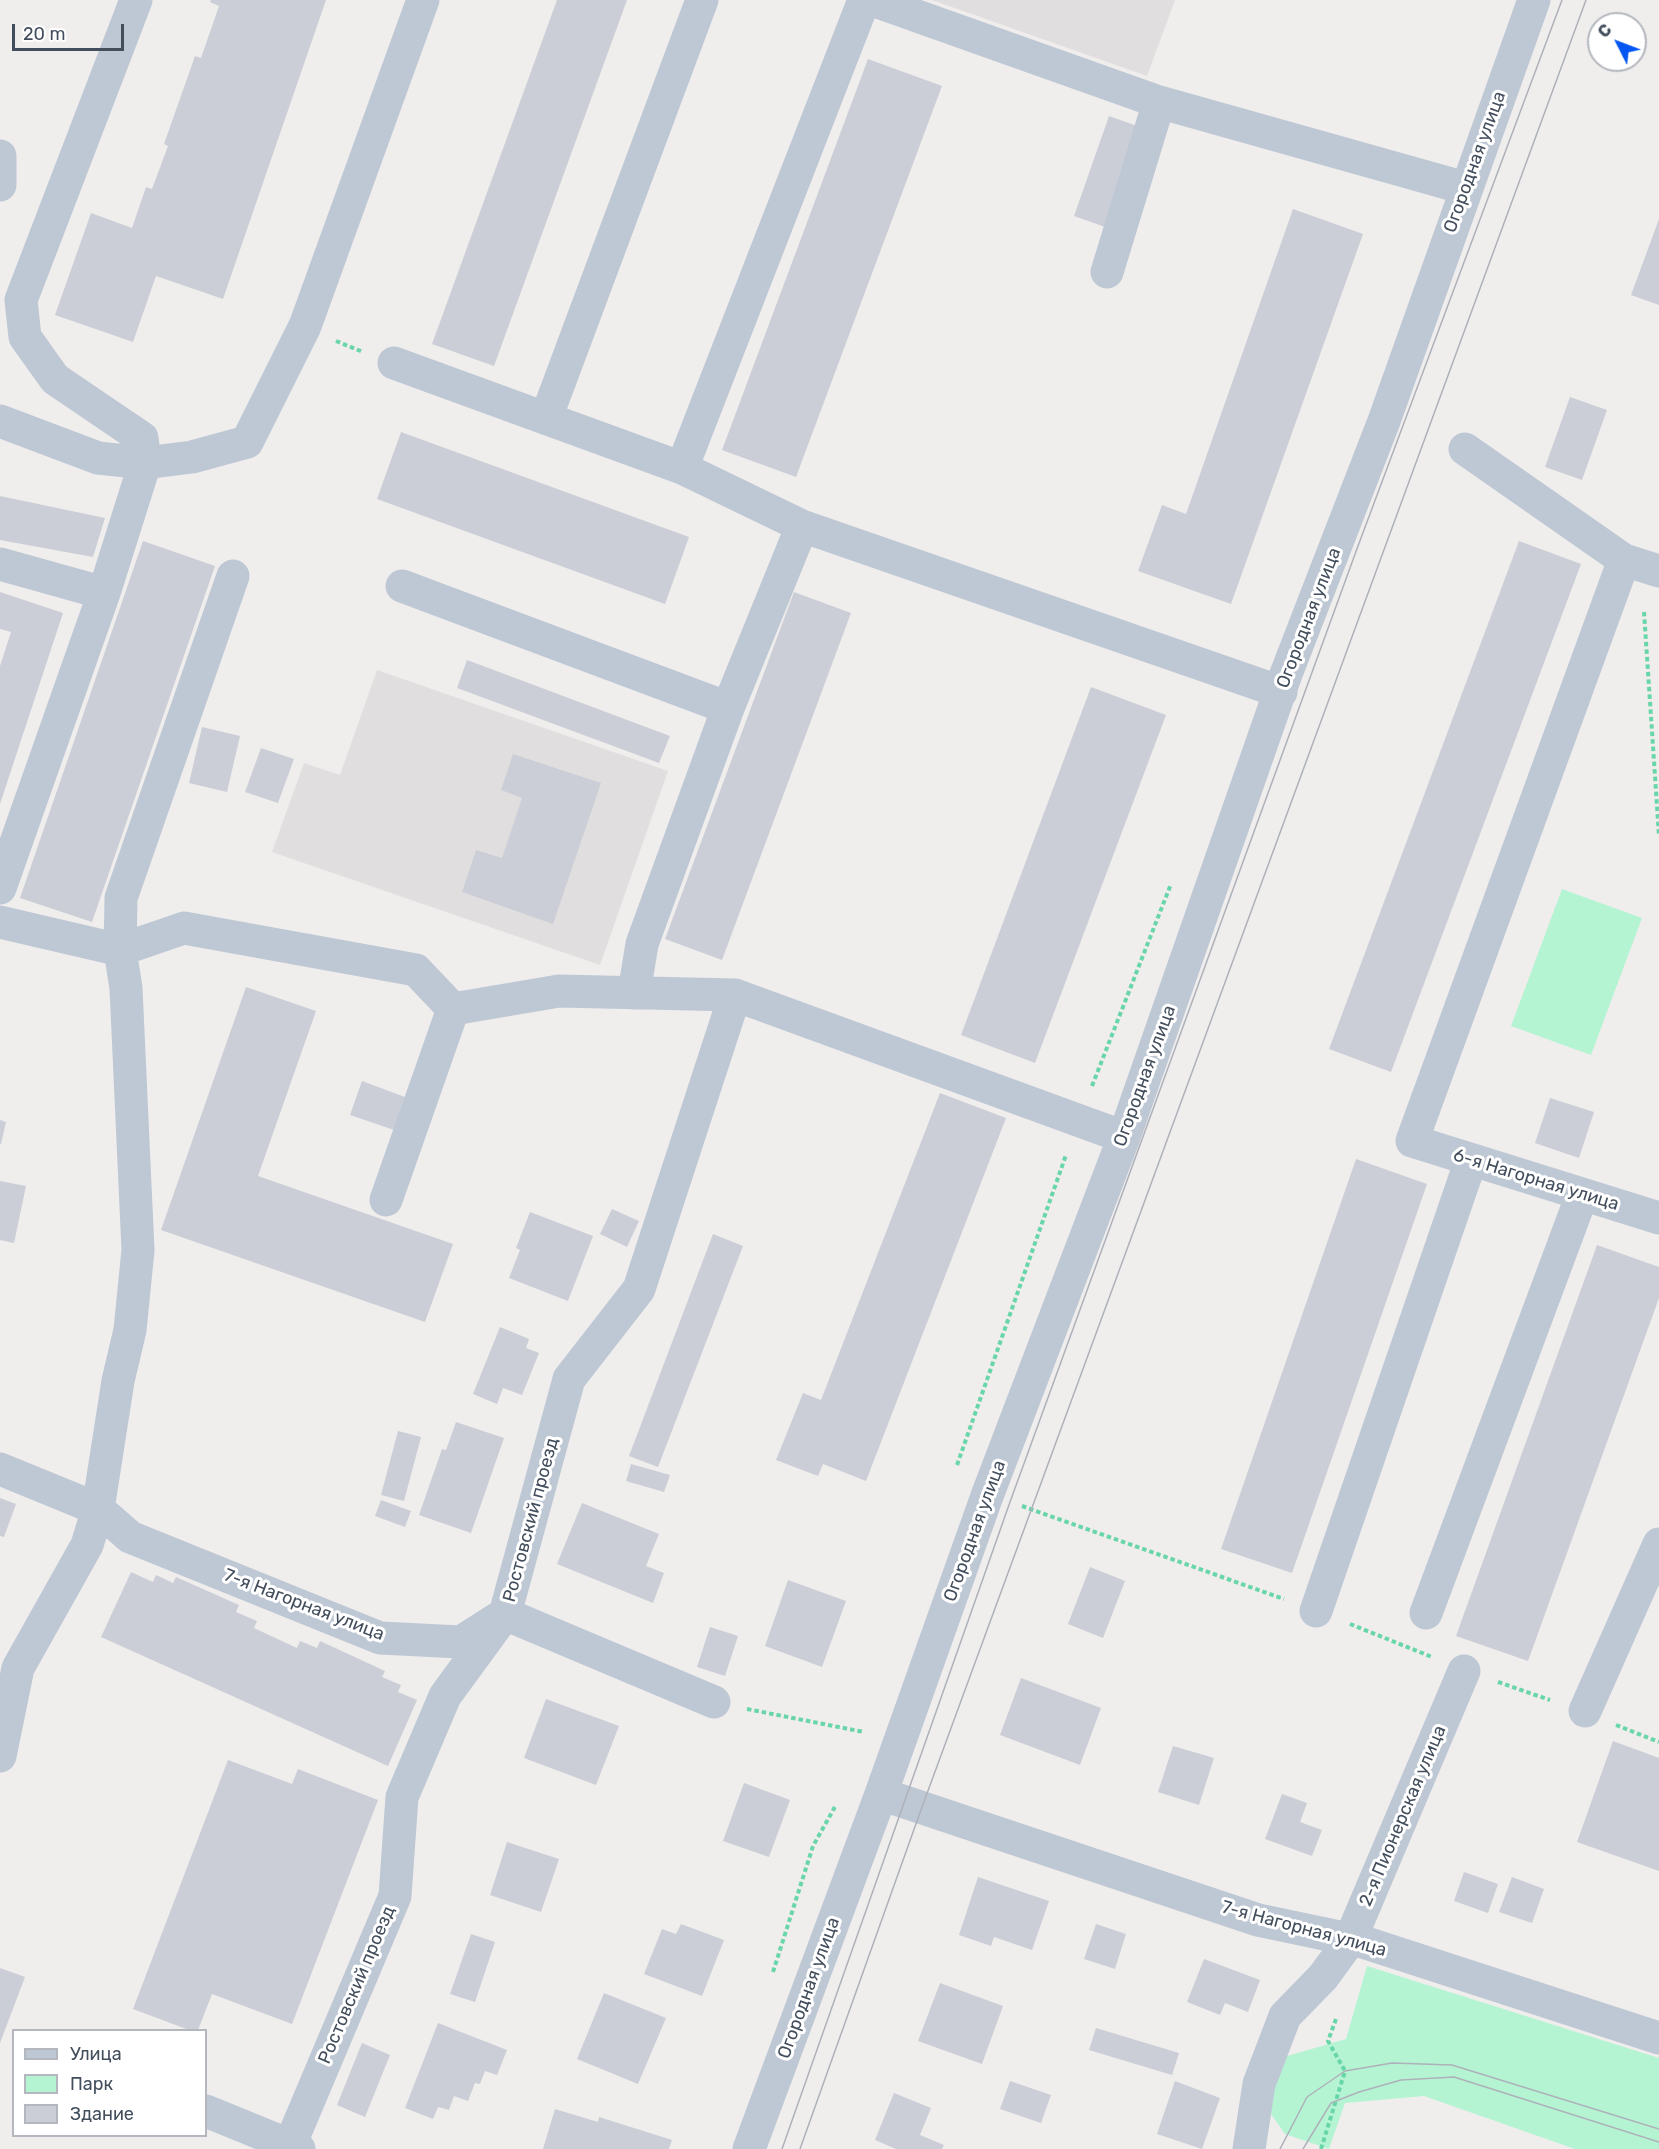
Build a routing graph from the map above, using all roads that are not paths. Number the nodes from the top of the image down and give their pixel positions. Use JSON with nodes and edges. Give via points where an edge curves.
{"nodes":[{"id":1,"x":136,"y":0,"type":"edge"},
{"id":2,"x":423,"y":0,"type":"edge"},
{"id":3,"x":702,"y":0,"type":"edge"},
{"id":4,"x":864,"y":0,"type":"edge"},
{"id":5,"x":872,"y":0,"type":"edge"},
{"id":6,"x":1534,"y":0,"type":"edge"},
{"id":7,"x":1160,"y":102,"type":"junction"},
{"id":8,"x":0,"y":156,"type":"edge"},
{"id":9,"x":0,"y":185,"type":"edge"},
{"id":10,"x":1465,"y":188,"type":"junction"},
{"id":11,"x":1107,"y":272,"type":"dead end"},
{"id":12,"x":394,"y":363,"type":"dead end"},
{"id":13,"x":546,"y":418,"type":"junction"},
{"id":14,"x":0,"y":421,"type":"edge"},
{"id":15,"x":1465,"y":449,"type":"dead end"},
{"id":16,"x":145,"y":463,"type":"junction"},
{"id":17,"x":682,"y":468,"type":"junction"},
{"id":18,"x":802,"y":526,"type":"junction"},
{"id":19,"x":0,"y":564,"type":"edge"},
{"id":20,"x":1644,"y":566,"type":"edge"},
{"id":21,"x":233,"y":576,"type":"dead end"},
{"id":22,"x":402,"y":586,"type":"dead end"},
{"id":23,"x":104,"y":593,"type":"junction"},
{"id":24,"x":1281,"y":692,"type":"junction"},
{"id":25,"x":728,"y":708,"type":"junction"},
{"id":26,"x":0,"y":888,"type":"edge"},
{"id":27,"x":0,"y":922,"type":"edge"},
{"id":28,"x":120,"y":950,"type":"junction"},
{"id":29,"x":634,"y":993,"type":"junction"},
{"id":30,"x":735,"y":996,"type":"junction"},
{"id":31,"x":453,"y":1009,"type":"junction"},
{"id":32,"x":1124,"y":1137,"type":"junction"},
{"id":33,"x":1471,"y":1160,"type":"junction"},
{"id":34,"x":1582,"y":1195,"type":"junction"},
{"id":35,"x":386,"y":1200,"type":"dead end"},
{"id":36,"x":1659,"y":1218,"type":"edge"},
{"id":37,"x":0,"y":1469,"type":"edge"},
{"id":38,"x":98,"y":1509,"type":"junction"},
{"id":39,"x":1659,"y":1544,"type":"edge"},
{"id":40,"x":1316,"y":1611,"type":"dead end"},
{"id":41,"x":1426,"y":1613,"type":"dead end"},
{"id":42,"x":505,"y":1614,"type":"junction"},
{"id":43,"x":1464,"y":1671,"type":"dead end"},
{"id":44,"x":714,"y":1702,"type":"road end"},
{"id":45,"x":1585,"y":1712,"type":"dead end"},
{"id":46,"x":0,"y":1756,"type":"edge"},
{"id":47,"x":881,"y":1794,"type":"junction"},
{"id":48,"x":1350,"y":1940,"type":"junction"},
{"id":49,"x":1659,"y":2038,"type":"edge"},
{"id":50,"x":207,"y":2111,"type":"edge"},
{"id":51,"x":295,"y":2147,"type":"edge"},
{"id":52,"x":749,"y":2149,"type":"edge"},
{"id":53,"x":1249,"y":2149,"type":"edge"}],
"edges":[{"from":1,"to":16,"type":"street","via":[[21,300],[26,337],[55,379],[142,438]]},
{"from":2,"to":16,"type":"street","via":[[305,326],[247,442],[192,457]]},
{"from":3,"to":13,"type":"street"},
{"from":4,"to":17,"type":"street"},
{"from":5,"to":7,"type":"street"},
{"from":6,"to":10,"type":"street","name":"Огородная улица"},
{"from":7,"to":10,"type":"street"},
{"from":7,"to":11,"type":"street"},
{"from":8,"to":9,"type":"street"},
{"from":10,"to":24,"type":"street","name":"Огородная улица","via":[[1384,421]]},
{"from":12,"to":13,"type":"street"},
{"from":13,"to":17,"type":"street"},
{"from":14,"to":16,"type":"street","via":[[98,458]]},
{"from":15,"to":20,"type":"street"},
{"from":16,"to":23,"type":"street"},
{"from":17,"to":18,"type":"street"},
{"from":18,"to":24,"type":"street"},
{"from":18,"to":25,"type":"street"},
{"from":19,"to":23,"type":"street"},
{"from":20,"to":33,"type":"street","name":"6-я Нагорная улица","via":[[1412,1141]]},
{"from":21,"to":28,"type":"street","via":[[121,898]]},
{"from":22,"to":25,"type":"street"},
{"from":23,"to":26,"type":"street"},
{"from":24,"to":32,"type":"street","name":"Огородная улица"},
{"from":25,"to":29,"type":"street","via":[[642,944]]},
{"from":27,"to":28,"type":"street"},
{"from":28,"to":31,"type":"street","via":[[184,928],[416,970]]},
{"from":28,"to":38,"type":"street","via":[[126,988],[138,1250],[130,1329]]},
{"from":29,"to":30,"type":"street"},
{"from":29,"to":31,"type":"street","via":[[559,991]]},
{"from":30,"to":32,"type":"street"},
{"from":30,"to":42,"type":"street","name":"Ростовский проезд","via":[[639,1289],[569,1380]]},
{"from":31,"to":35,"type":"street"},
{"from":32,"to":47,"type":"street","name":"Огородная улица","via":[[987,1496]]},
{"from":33,"to":34,"type":"street","name":"6-я Нагорная улица"},
{"from":33,"to":40,"type":"street"},
{"from":34,"to":36,"type":"street","name":"6-я Нагорная улица"},
{"from":34,"to":41,"type":"street"},
{"from":37,"to":38,"type":"street","name":"7-я Нагорная улица"},
{"from":38,"to":42,"type":"street","name":"7-я Нагорная улица","via":[[130,1537],[381,1638],[461,1642]]},
{"from":38,"to":46,"type":"street","via":[[87,1545],[18,1668]]},
{"from":39,"to":45,"type":"street"},
{"from":42,"to":44,"type":"street"},
{"from":42,"to":51,"type":"street","name":"Ростовский проезд","via":[[446,1696],[402,1797],[395,1896]]},
{"from":43,"to":48,"type":"street","name":"2-я Пионерская улица"},
{"from":47,"to":48,"type":"street","name":"7-я Нагорная улица","via":[[1258,1920]]},
{"from":47,"to":52,"type":"street","name":"Огородная улица"},
{"from":48,"to":49,"type":"street","name":"7-я Нагорная улица"},
{"from":48,"to":53,"type":"street","name":"2-я Пионерская улица","via":[[1323,1977],[1285,2016],[1259,2084]]},
{"from":50,"to":51,"type":"street"}]}
